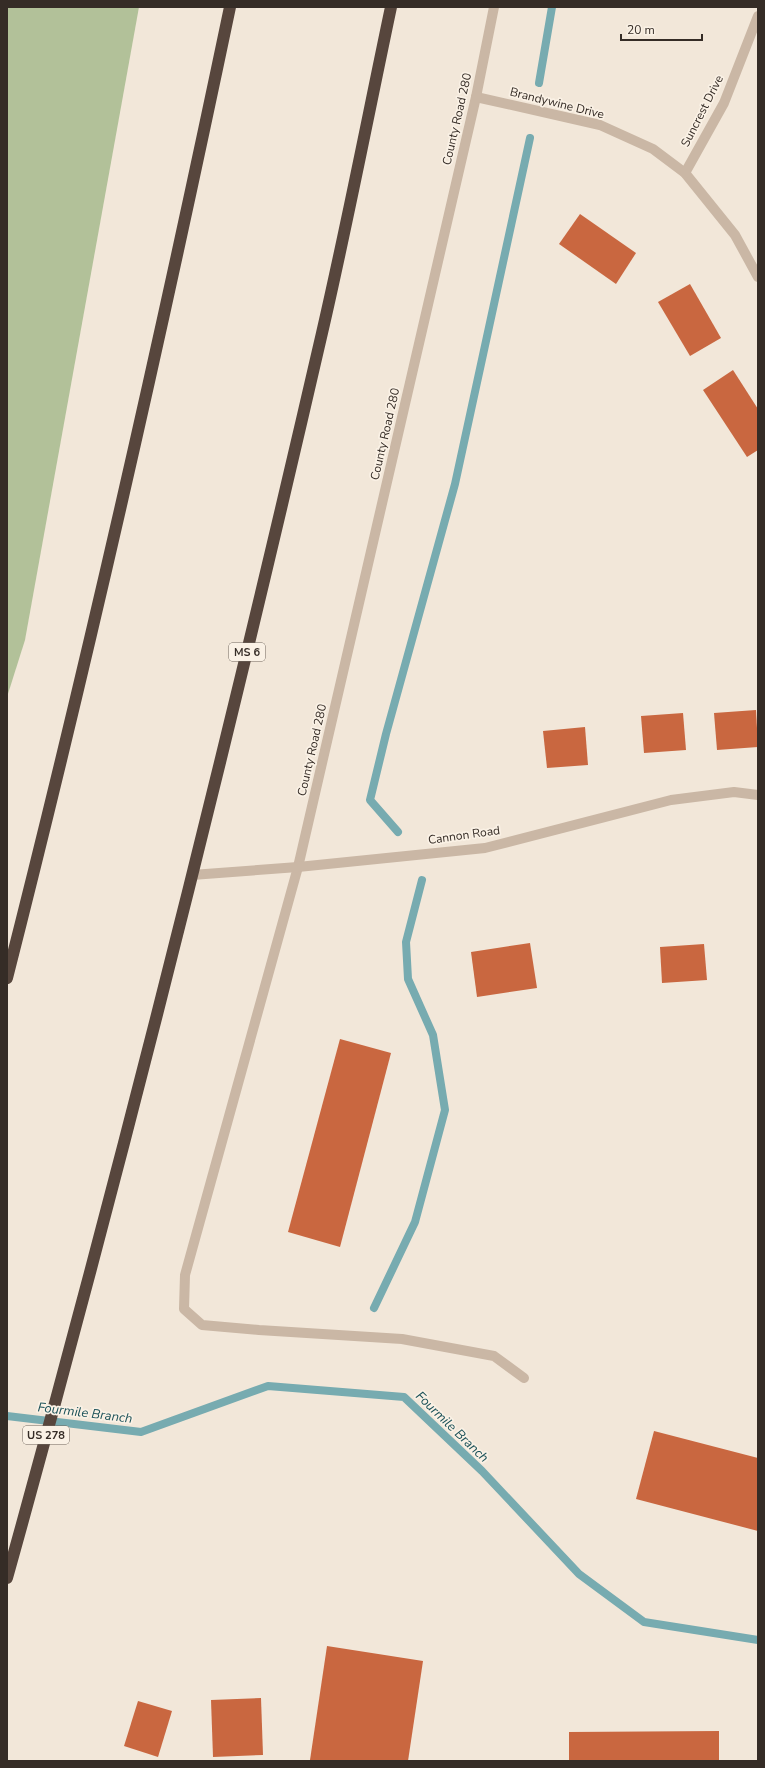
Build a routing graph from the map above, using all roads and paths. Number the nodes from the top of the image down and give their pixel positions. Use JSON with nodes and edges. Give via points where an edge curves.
{"nodes":[{"id":1,"x":230,"y":7,"type":"edge"},
{"id":2,"x":391,"y":7,"type":"edge"},
{"id":3,"x":494,"y":7,"type":"edge"},
{"id":4,"x":758,"y":16,"type":"edge"},
{"id":5,"x":476,"y":97,"type":"junction"},
{"id":6,"x":685,"y":173,"type":"junction"},
{"id":7,"x":758,"y":277,"type":"edge"},
{"id":8,"x":758,"y":795,"type":"edge"},
{"id":9,"x":298,"y":867,"type":"junction"},
{"id":10,"x":192,"y":875,"type":"junction"},
{"id":11,"x":7,"y":978,"type":"edge"},
{"id":12,"x":85,"y":1294,"type":"joint"},
{"id":13,"x":524,"y":1378,"type":"dead end"},
{"id":14,"x":7,"y":1577,"type":"edge"}],
"edges":[{"from":1,"to":11,"type":"highway","via":[[167,305],[42,842]]},
{"from":2,"to":10,"type":"highway","number":"MS 6","via":[[323,329]]},
{"from":3,"to":5,"type":"street","name":"County Road 280"},
{"from":4,"to":6,"type":"street","name":"Suncrest Drive","via":[[724,103]]},
{"from":5,"to":6,"type":"street","name":"Brandywine Drive","via":[[600,125],[653,149]]},
{"from":5,"to":9,"type":"street","name":"County Road 280"},
{"from":6,"to":7,"type":"street","name":"Brandywine Drive","via":[[735,235]]},
{"from":8,"to":9,"type":"street","name":"Cannon Road","via":[[734,792],[671,800],[485,848]]},
{"from":9,"to":10,"type":"street","name":"Cannon Road"},
{"from":9,"to":13,"type":"street","name":"County Road 280","via":[[185,1276],[184,1309],[202,1325],[402,1339],[494,1356]]},
{"from":10,"to":12,"type":"highway","number":"MS 6"},
{"from":12,"to":14,"type":"highway","number":"US 278"}]}
